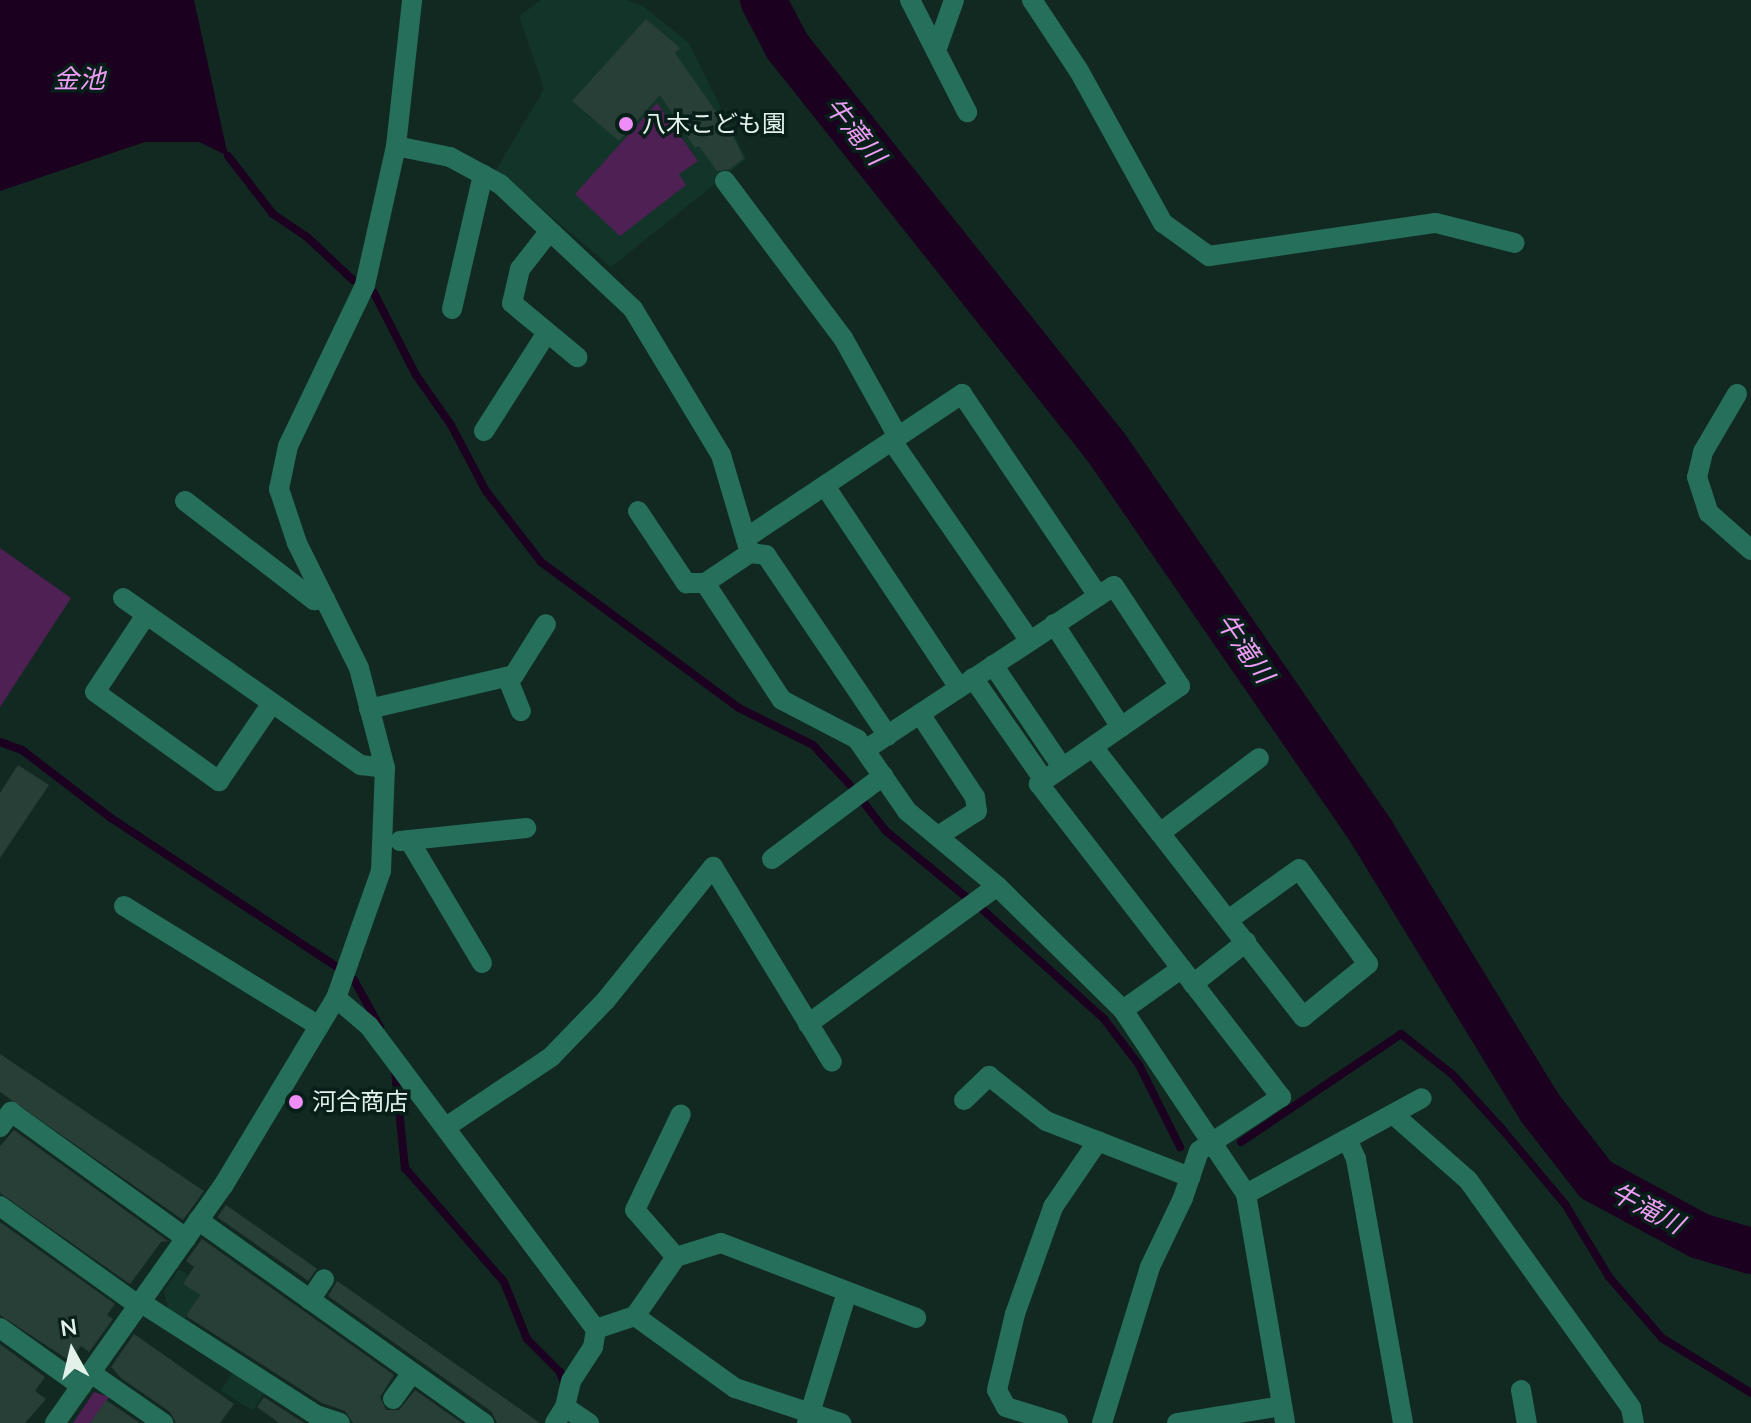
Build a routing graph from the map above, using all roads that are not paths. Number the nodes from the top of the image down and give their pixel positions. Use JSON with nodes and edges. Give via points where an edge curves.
{"nodes":[{"id":1,"x":412,"y":0,"type":"edge"},
{"id":2,"x":910,"y":0,"type":"edge"},
{"id":3,"x":954,"y":0,"type":"edge"},
{"id":4,"x":1032,"y":0,"type":"edge"},
{"id":5,"x":936,"y":51,"type":"junction"},
{"id":6,"x":967,"y":112,"type":"dead end"},
{"id":7,"x":396,"y":146,"type":"junction"},
{"id":8,"x":483,"y":175,"type":"junction"},
{"id":9,"x":725,"y":181,"type":"dead end"},
{"id":10,"x":549,"y":232,"type":"junction"},
{"id":11,"x":1515,"y":243,"type":"dead end"},
{"id":12,"x":452,"y":309,"type":"dead end"},
{"id":13,"x":546,"y":334,"type":"junction"},
{"id":14,"x":577,"y":357,"type":"dead end"},
{"id":15,"x":1737,"y":394,"type":"dead end"},
{"id":16,"x":484,"y":431,"type":"dead end"},
{"id":17,"x":895,"y":439,"type":"junction"},
{"id":18,"x":825,"y":486,"type":"junction"},
{"id":19,"x":185,"y":501,"type":"dead end"},
{"id":20,"x":638,"y":511,"type":"dead end"},
{"id":21,"x":748,"y":546,"type":"junction"},
{"id":22,"x":1751,"y":550,"type":"edge"},
{"id":23,"x":705,"y":583,"type":"junction"},
{"id":24,"x":1098,"y":596,"type":"junction"},
{"id":25,"x":123,"y":598,"type":"dead end"},
{"id":26,"x":325,"y":599,"type":"junction"},
{"id":27,"x":146,"y":615,"type":"junction"},
{"id":28,"x":546,"y":624,"type":"dead end"},
{"id":29,"x":1054,"y":624,"type":"junction"},
{"id":30,"x":1030,"y":641,"type":"junction"},
{"id":31,"x":993,"y":665,"type":"junction"},
{"id":32,"x":507,"y":677,"type":"junction"},
{"id":33,"x":966,"y":683,"type":"junction"},
{"id":34,"x":272,"y":703,"type":"junction"},
{"id":35,"x":369,"y":709,"type":"junction"},
{"id":36,"x":521,"y":711,"type":"dead end"},
{"id":37,"x":920,"y":714,"type":"junction"},
{"id":38,"x":1121,"y":727,"type":"junction"},
{"id":39,"x":888,"y":736,"type":"junction"},
{"id":40,"x":1093,"y":747,"type":"junction"},
{"id":41,"x":865,"y":750,"type":"junction"},
{"id":42,"x":1259,"y":758,"type":"dead end"},
{"id":43,"x":1062,"y":767,"type":"junction"},
{"id":44,"x":385,"y":768,"type":"junction"},
{"id":45,"x":883,"y":776,"type":"junction"},
{"id":46,"x":1044,"y":780,"type":"junction"},
{"id":47,"x":526,"y":828,"type":"dead end"},
{"id":48,"x":1160,"y":833,"type":"junction"},
{"id":49,"x":938,"y":836,"type":"junction"},
{"id":50,"x":409,"y":840,"type":"junction"},
{"id":51,"x":384,"y":842,"type":"junction"},
{"id":52,"x":772,"y":859,"type":"dead end"},
{"id":53,"x":997,"y":886,"type":"junction"},
{"id":54,"x":124,"y":906,"type":"dead end"},
{"id":55,"x":1228,"y":920,"type":"junction"},
{"id":56,"x":1246,"y":942,"type":"junction"},
{"id":57,"x":482,"y":963,"type":"dead end"},
{"id":58,"x":1187,"y":976,"type":"junction"},
{"id":59,"x":336,"y":998,"type":"junction"},
{"id":60,"x":1123,"y":1010,"type":"junction"},
{"id":61,"x":808,"y":1024,"type":"junction"},
{"id":62,"x":319,"y":1026,"type":"junction"},
{"id":63,"x":832,"y":1062,"type":"dead end"},
{"id":64,"x":1422,"y":1098,"type":"dead end"},
{"id":65,"x":964,"y":1100,"type":"dead end"},
{"id":66,"x":681,"y":1114,"type":"dead end"},
{"id":67,"x":1394,"y":1115,"type":"junction"},
{"id":68,"x":0,"y":1127,"type":"edge"},
{"id":69,"x":446,"y":1127,"type":"junction"},
{"id":70,"x":1098,"y":1141,"type":"junction"},
{"id":71,"x":1348,"y":1141,"type":"junction"},
{"id":72,"x":1209,"y":1142,"type":"junction"},
{"id":73,"x":1190,"y":1177,"type":"junction"},
{"id":74,"x":1246,"y":1194,"type":"junction"},
{"id":75,"x":0,"y":1206,"type":"edge"},
{"id":76,"x":198,"y":1220,"type":"junction"},
{"id":77,"x":186,"y":1238,"type":"junction"},
{"id":78,"x":676,"y":1257,"type":"junction"},
{"id":79,"x":324,"y":1279,"type":"dead end"},
{"id":80,"x":847,"y":1292,"type":"junction"},
{"id":81,"x":310,"y":1300,"type":"junction"},
{"id":82,"x":139,"y":1304,"type":"junction"},
{"id":83,"x":635,"y":1316,"type":"junction"},
{"id":84,"x":916,"y":1318,"type":"dead end"},
{"id":85,"x":0,"y":1328,"type":"edge"},
{"id":86,"x":596,"y":1329,"type":"junction"},
{"id":87,"x":412,"y":1373,"type":"junction"},
{"id":88,"x":86,"y":1379,"type":"junction"},
{"id":89,"x":1521,"y":1390,"type":"dead end"},
{"id":90,"x":393,"y":1399,"type":"dead end"},
{"id":91,"x":560,"y":1415,"type":"edge"},
{"id":92,"x":1284,"y":1415,"type":"edge"},
{"id":93,"x":1019,"y":1417,"type":"edge"},
{"id":94,"x":809,"y":1419,"type":"edge"},
{"id":95,"x":55,"y":1423,"type":"edge"},
{"id":96,"x":163,"y":1423,"type":"edge"},
{"id":97,"x":340,"y":1423,"type":"edge"},
{"id":98,"x":484,"y":1423,"type":"edge"},
{"id":99,"x":589,"y":1423,"type":"edge"},
{"id":100,"x":841,"y":1423,"type":"edge"},
{"id":101,"x":1058,"y":1423,"type":"edge"},
{"id":102,"x":1102,"y":1423,"type":"edge"},
{"id":103,"x":1177,"y":1423,"type":"edge"},
{"id":104,"x":1403,"y":1423,"type":"edge"},
{"id":105,"x":1527,"y":1423,"type":"edge"},
{"id":106,"x":1634,"y":1423,"type":"edge"}],
"edges":[{"from":1,"to":7,"type":"street"},
{"from":2,"to":5,"type":"street"},
{"from":3,"to":5,"type":"street"},
{"from":4,"to":11,"type":"street","via":[[1079,71],[1163,223],[1209,256],[1436,223]]},
{"from":5,"to":6,"type":"street"},
{"from":7,"to":8,"type":"street","via":[[450,157]]},
{"from":7,"to":26,"type":"street","via":[[365,285],[288,446],[279,489]]},
{"from":8,"to":10,"type":"street"},
{"from":8,"to":12,"type":"street"},
{"from":9,"to":17,"type":"street","via":[[843,338]]},
{"from":10,"to":13,"type":"street","via":[[520,269],[512,303]]},
{"from":10,"to":21,"type":"street","via":[[633,309],[721,455]]},
{"from":13,"to":14,"type":"street"},
{"from":13,"to":16,"type":"street"},
{"from":15,"to":22,"type":"street","via":[[1703,452],[1697,477],[1709,513]]},
{"from":17,"to":18,"type":"street"},
{"from":17,"to":24,"type":"street","via":[[962,394]]},
{"from":17,"to":30,"type":"street"},
{"from":18,"to":21,"type":"street"},
{"from":18,"to":33,"type":"street"},
{"from":19,"to":26,"type":"street","via":[[314,600]]},
{"from":20,"to":23,"type":"street","via":[[674,572],[686,583]]},
{"from":21,"to":23,"type":"street"},
{"from":21,"to":39,"type":"street","via":[[766,555]]},
{"from":23,"to":41,"type":"street","via":[[782,700],[857,739]]},
{"from":24,"to":29,"type":"street"},
{"from":24,"to":38,"type":"street","via":[[1114,586],[1180,686]]},
{"from":25,"to":27,"type":"street"},
{"from":26,"to":35,"type":"street","via":[[359,668]]},
{"from":27,"to":34,"type":"street"},
{"from":27,"to":34,"type":"street","via":[[95,692],[219,781]]},
{"from":28,"to":32,"type":"street","via":[[514,675]]},
{"from":29,"to":30,"type":"street"},
{"from":29,"to":38,"type":"street"},
{"from":30,"to":31,"type":"street"},
{"from":31,"to":33,"type":"street"},
{"from":31,"to":43,"type":"street"},
{"from":32,"to":35,"type":"street"},
{"from":32,"to":36,"type":"street"},
{"from":33,"to":37,"type":"street"},
{"from":33,"to":46,"type":"street"},
{"from":34,"to":44,"type":"street","via":[[361,765]]},
{"from":35,"to":44,"type":"street"},
{"from":37,"to":39,"type":"street"},
{"from":37,"to":49,"type":"street","via":[[975,797],[977,811]]},
{"from":38,"to":40,"type":"street"},
{"from":39,"to":41,"type":"street"},
{"from":40,"to":43,"type":"street"},
{"from":40,"to":48,"type":"street"},
{"from":41,"to":45,"type":"street"},
{"from":42,"to":48,"type":"street"},
{"from":43,"to":46,"type":"street"},
{"from":44,"to":51,"type":"street"},
{"from":45,"to":49,"type":"street","via":[[907,811]]},
{"from":45,"to":52,"type":"street"},
{"from":46,"to":58,"type":"street","via":[[1039,784]]},
{"from":47,"to":50,"type":"street"},
{"from":48,"to":55,"type":"street"},
{"from":49,"to":53,"type":"street"},
{"from":50,"to":51,"type":"street"},
{"from":50,"to":57,"type":"street"},
{"from":51,"to":59,"type":"street","via":[[381,871],[358,947]]},
{"from":53,"to":60,"type":"street"},
{"from":53,"to":61,"type":"street"},
{"from":54,"to":62,"type":"street"},
{"from":55,"to":56,"type":"street"},
{"from":55,"to":56,"type":"street","via":[[1299,869],[1368,964],[1303,1017]]},
{"from":56,"to":58,"type":"street"},
{"from":58,"to":60,"type":"street"},
{"from":58,"to":72,"type":"street","via":[[1281,1097]]},
{"from":59,"to":62,"type":"street"},
{"from":59,"to":69,"type":"street","via":[[369,1026]]},
{"from":60,"to":72,"type":"street"},
{"from":61,"to":63,"type":"street"},
{"from":61,"to":69,"type":"street","via":[[713,867],[606,1000],[551,1057]]},
{"from":62,"to":76,"type":"street"},
{"from":64,"to":67,"type":"street"},
{"from":65,"to":70,"type":"street","via":[[989,1076],[1046,1121]]},
{"from":66,"to":78,"type":"street","via":[[635,1210]]},
{"from":67,"to":71,"type":"street"},
{"from":67,"to":106,"type":"street","via":[[1468,1180],[1631,1408]]},
{"from":68,"to":77,"type":"street","via":[[11,1112]]},
{"from":69,"to":86,"type":"street"},
{"from":70,"to":73,"type":"street"},
{"from":70,"to":93,"type":"street","via":[[1053,1207],[1015,1314],[997,1390]]},
{"from":71,"to":74,"type":"street"},
{"from":71,"to":104,"type":"street","via":[[1356,1159]]},
{"from":72,"to":73,"type":"street","via":[[1199,1151]]},
{"from":72,"to":74,"type":"street"},
{"from":73,"to":102,"type":"street","via":[[1150,1267]]},
{"from":74,"to":92,"type":"street"},
{"from":75,"to":82,"type":"street"},
{"from":76,"to":77,"type":"street"},
{"from":76,"to":81,"type":"street"},
{"from":77,"to":82,"type":"street"},
{"from":78,"to":80,"type":"street","via":[[721,1243]]},
{"from":78,"to":83,"type":"street"},
{"from":79,"to":81,"type":"street"},
{"from":80,"to":84,"type":"street"},
{"from":80,"to":94,"type":"street"},
{"from":81,"to":87,"type":"street"},
{"from":82,"to":88,"type":"street"},
{"from":82,"to":97,"type":"street","via":[[316,1415]]},
{"from":83,"to":86,"type":"street"},
{"from":83,"to":94,"type":"street","via":[[735,1388]]},
{"from":85,"to":88,"type":"street"},
{"from":86,"to":91,"type":"street","via":[[593,1347],[571,1381]]},
{"from":87,"to":90,"type":"street"},
{"from":87,"to":98,"type":"street"},
{"from":88,"to":95,"type":"street"},
{"from":88,"to":96,"type":"street"},
{"from":89,"to":105,"type":"street"},
{"from":91,"to":99,"type":"street"},
{"from":92,"to":103,"type":"street"},
{"from":93,"to":101,"type":"street"},
{"from":94,"to":100,"type":"street"}]}
